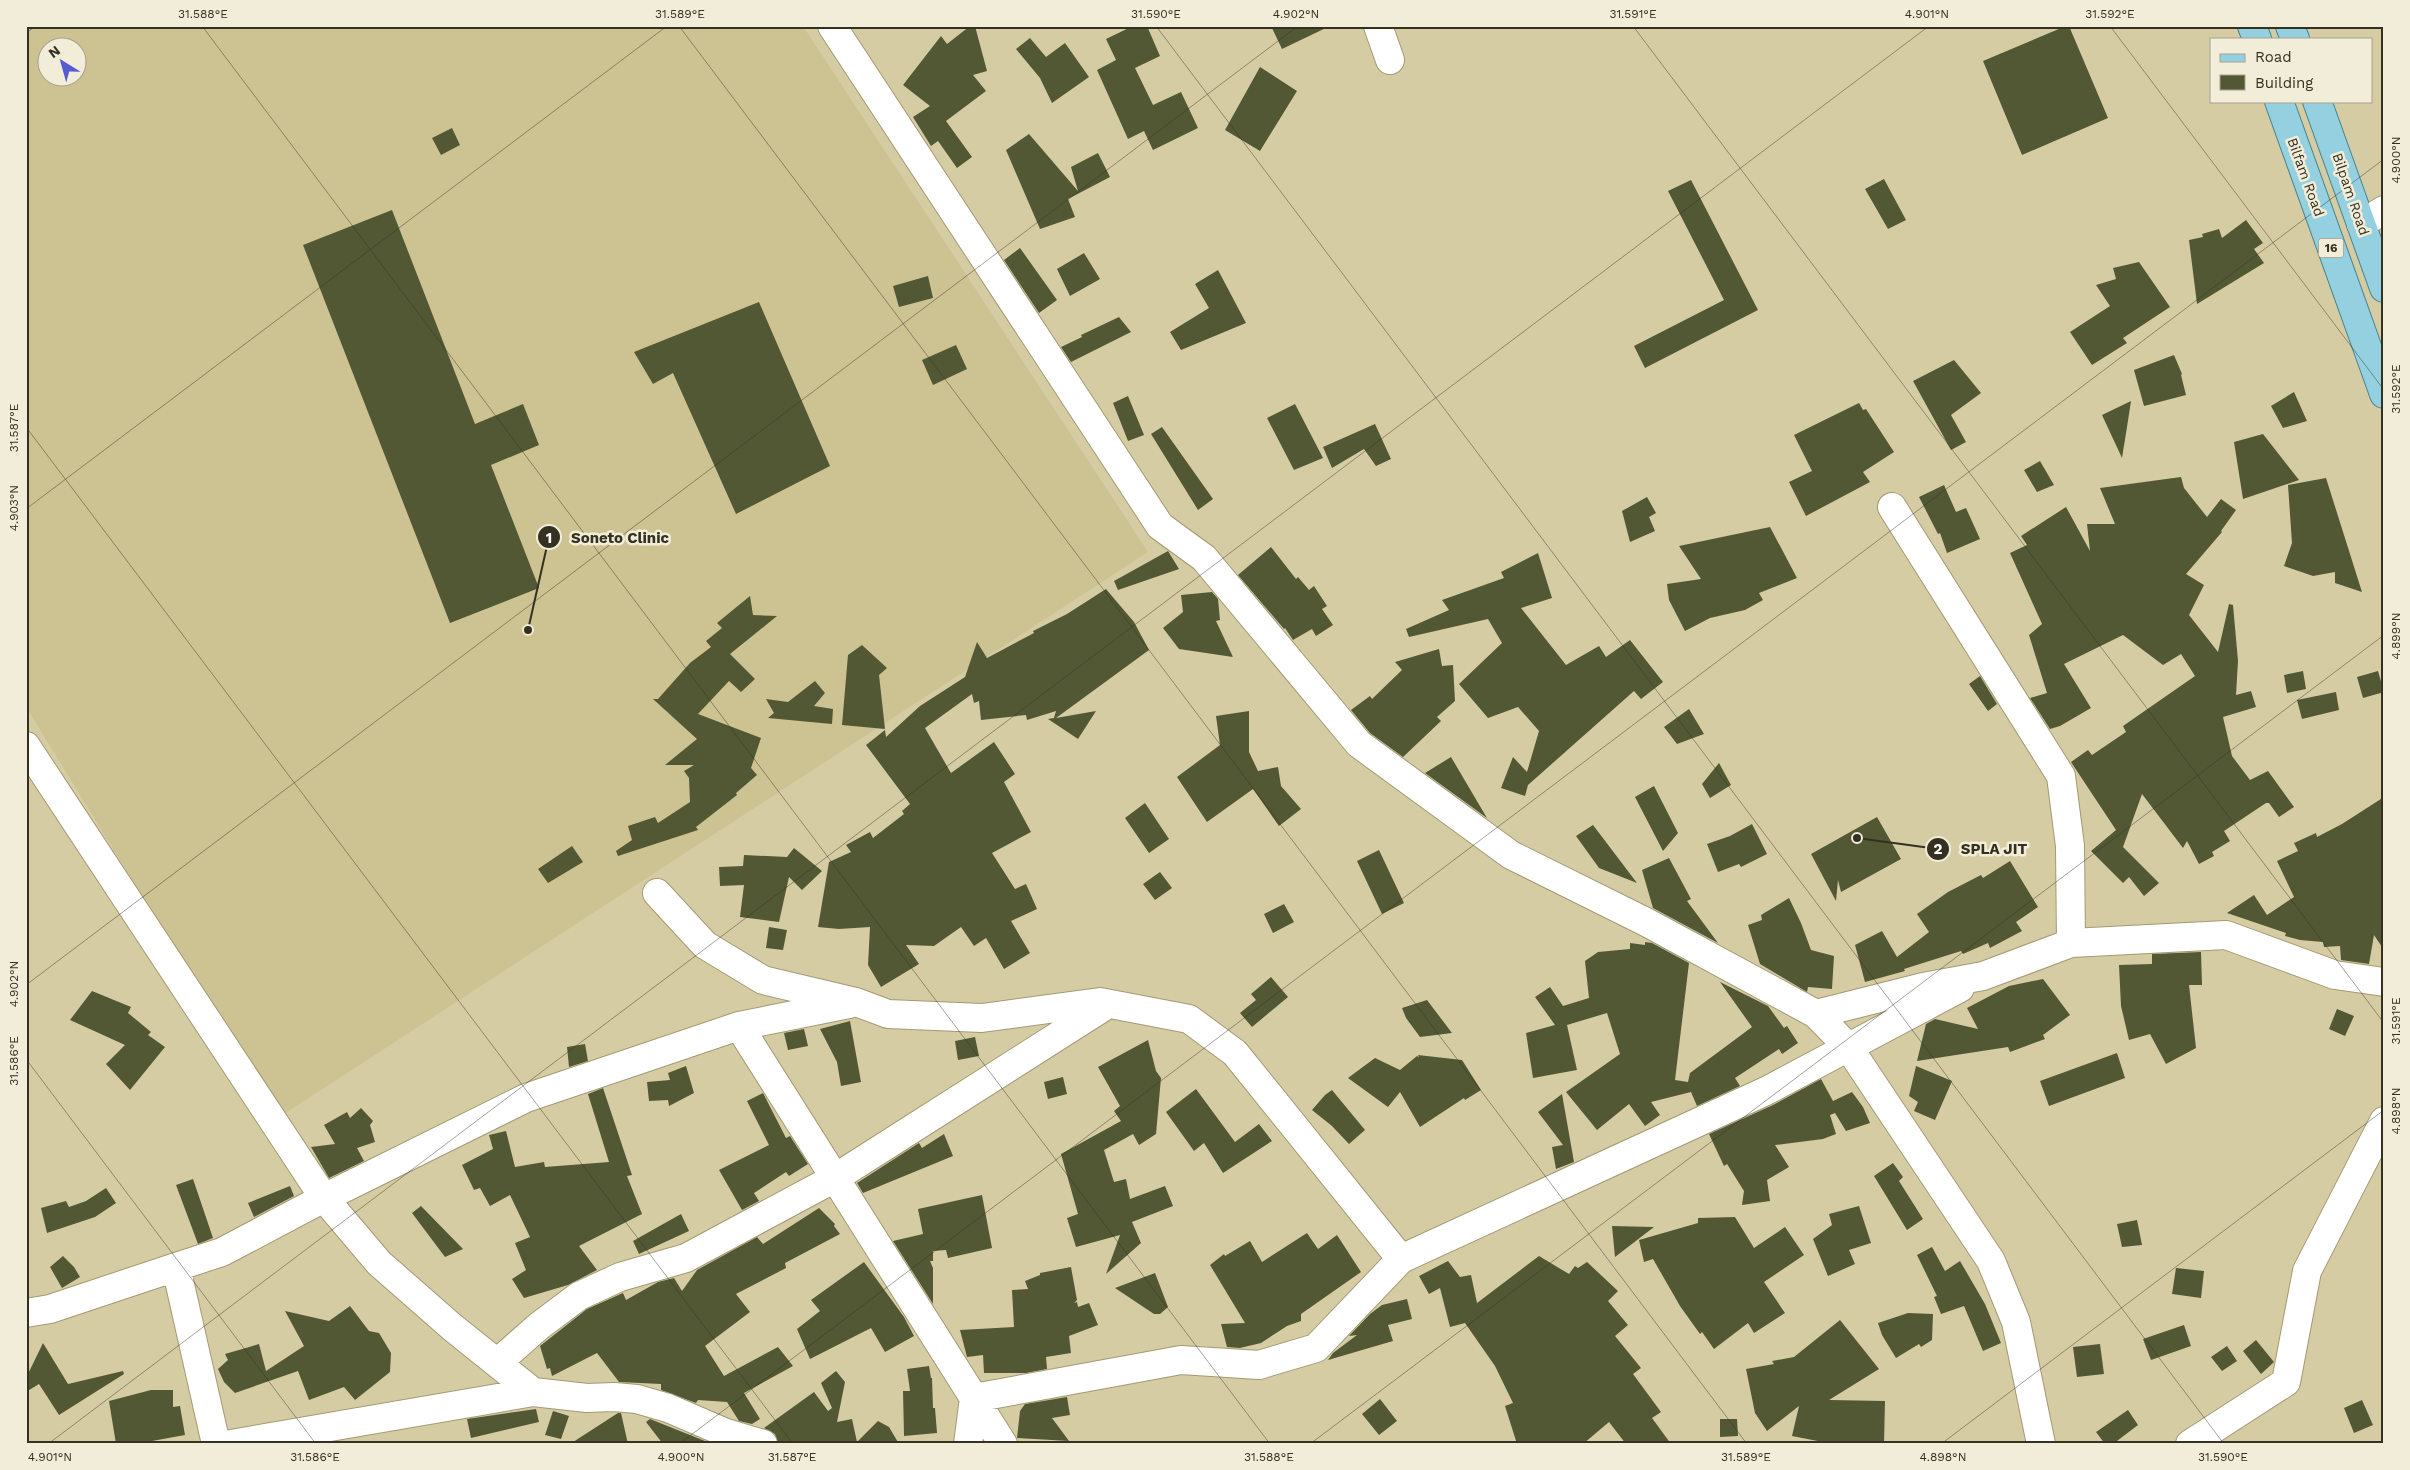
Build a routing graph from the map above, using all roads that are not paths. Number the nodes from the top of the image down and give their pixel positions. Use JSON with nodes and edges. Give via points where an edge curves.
{"nodes":[{"id":1,"x":832,"y":26,"type":"edge"},
{"id":2,"x":1378,"y":26,"type":"edge"},
{"id":3,"x":2252,"y":26,"type":"edge"},
{"id":4,"x":2290,"y":26,"type":"edge"},
{"id":5,"x":2257,"y":38,"type":"edge"},
{"id":6,"x":2295,"y":38,"type":"edge"},
{"id":7,"x":1390,"y":60,"type":"dead end"},
{"id":8,"x":2279,"y":102,"type":"edge"},
{"id":9,"x":2318,"y":102,"type":"edge"},
{"id":10,"x":2384,"y":210,"type":"edge"},
{"id":11,"x":2361,"y":224,"type":"junction"},
{"id":12,"x":2384,"y":288,"type":"edge"},
{"id":13,"x":2384,"y":394,"type":"edge"},
{"id":14,"x":1892,"y":507,"type":"dead end"},
{"id":15,"x":26,"y":746,"type":"edge"},
{"id":16,"x":657,"y":892,"type":"dead end"},
{"id":17,"x":2071,"y":943,"type":"junction"},
{"id":18,"x":1983,"y":976,"type":"junction"},
{"id":19,"x":2384,"y":982,"type":"edge"},
{"id":20,"x":856,"y":1002,"type":"junction"},
{"id":21,"x":1108,"y":1004,"type":"junction"},
{"id":22,"x":1816,"y":1014,"type":"junction"},
{"id":23,"x":739,"y":1026,"type":"junction"},
{"id":24,"x":1849,"y":1048,"type":"junction"},
{"id":25,"x":2384,"y":1121,"type":"edge"},
{"id":26,"x":835,"y":1178,"type":"junction"},
{"id":27,"x":324,"y":1198,"type":"junction"},
{"id":28,"x":1401,"y":1259,"type":"junction"},
{"id":29,"x":176,"y":1267,"type":"junction"},
{"id":30,"x":26,"y":1314,"type":"edge"},
{"id":31,"x":497,"y":1363,"type":"junction"},
{"id":32,"x":533,"y":1392,"type":"junction"},
{"id":33,"x":974,"y":1398,"type":"junction"},
{"id":34,"x":216,"y":1444,"type":"edge"},
{"id":35,"x":231,"y":1444,"type":"edge"},
{"id":36,"x":763,"y":1444,"type":"edge"},
{"id":37,"x":968,"y":1444,"type":"edge"},
{"id":38,"x":1003,"y":1444,"type":"edge"},
{"id":39,"x":2041,"y":1444,"type":"edge"},
{"id":40,"x":2190,"y":1444,"type":"edge"}],
"edges":[{"from":1,"to":22,"type":"street","via":[[1160,526],[1204,558],[1358,744],[1511,855],[1646,922]]},
{"from":2,"to":7,"type":"street"},
{"from":3,"to":5,"type":"main road"},
{"from":4,"to":6,"type":"main road"},
{"from":8,"to":13,"type":"main road","name":"Bilfam Road","number":"16"},
{"from":9,"to":11,"type":"main road","name":"Bilpam Road"},
{"from":10,"to":11,"type":"street"},
{"from":11,"to":12,"type":"main road","name":"Bilpam Road"},
{"from":14,"to":17,"type":"street","via":[[2061,776],[2070,846]]},
{"from":15,"to":27,"type":"street"},
{"from":16,"to":20,"type":"street","via":[[705,945],[763,980]]},
{"from":17,"to":18,"type":"street"},
{"from":17,"to":19,"type":"street","via":[[2226,935],[2335,975]]},
{"from":18,"to":22,"type":"street","via":[[1923,987]]},
{"from":18,"to":24,"type":"street"},
{"from":20,"to":21,"type":"street","via":[[888,1014],[982,1018],[1100,1002]]},
{"from":20,"to":23,"type":"street"},
{"from":21,"to":26,"type":"street"},
{"from":21,"to":28,"type":"street","via":[[1189,1019],[1235,1053]]},
{"from":22,"to":24,"type":"street"},
{"from":23,"to":26,"type":"street"},
{"from":23,"to":27,"type":"street","via":[[526,1098]]},
{"from":24,"to":28,"type":"street","via":[[1766,1091]]},
{"from":24,"to":39,"type":"street","via":[[1991,1261],[2016,1322]]},
{"from":25,"to":40,"type":"street","via":[[2307,1271],[2286,1382]]},
{"from":26,"to":31,"type":"street","via":[[686,1258],[620,1276],[579,1296]]},
{"from":26,"to":33,"type":"street"},
{"from":27,"to":29,"type":"street","via":[[222,1252]]},
{"from":27,"to":31,"type":"street","via":[[379,1263]]},
{"from":28,"to":33,"type":"street","via":[[1316,1348],[1259,1365],[1181,1360]]},
{"from":29,"to":30,"type":"street"},
{"from":29,"to":34,"type":"street"},
{"from":31,"to":32,"type":"street"},
{"from":32,"to":35,"type":"street"},
{"from":32,"to":36,"type":"street","via":[[637,1399]]},
{"from":33,"to":37,"type":"street"},
{"from":33,"to":38,"type":"street"}]}
